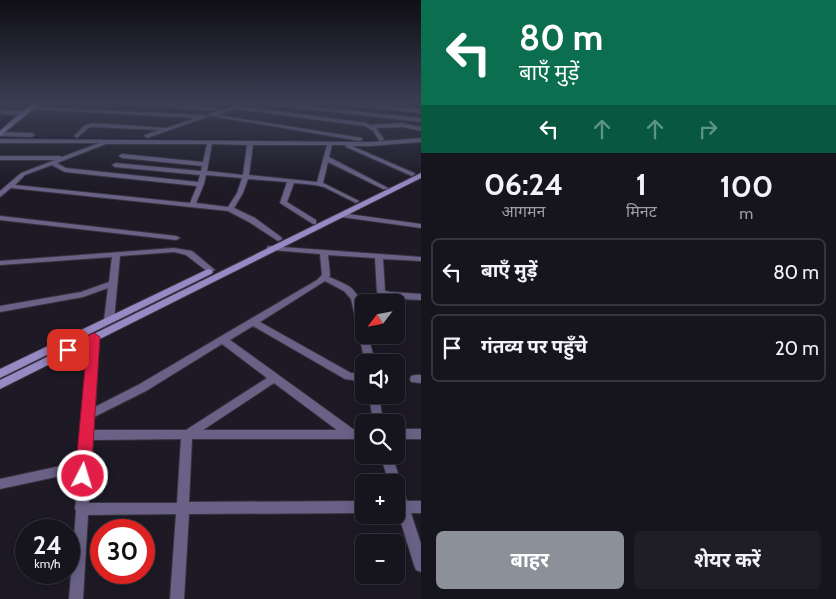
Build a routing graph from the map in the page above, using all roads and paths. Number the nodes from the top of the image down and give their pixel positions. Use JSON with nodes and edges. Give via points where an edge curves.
{"nodes":[{"id":1,"x":82,"y":131,"type":"edge"},
{"id":2,"x":163,"y":131,"type":"edge"},
{"id":3,"x":302,"y":131,"type":"edge"},
{"id":4,"x":374,"y":131,"type":"edge"},
{"id":5,"x":0,"y":134,"type":"edge"},
{"id":6,"x":77,"y":136,"type":"junction"},
{"id":7,"x":147,"y":136,"type":"junction"},
{"id":8,"x":421,"y":138,"type":"edge"},
{"id":9,"x":381,"y":139,"type":"junction"},
{"id":10,"x":360,"y":140,"type":"junction"},
{"id":11,"x":0,"y":141,"type":"edge"},
{"id":12,"x":110,"y":142,"type":"junction"},
{"id":13,"x":134,"y":142,"type":"junction"},
{"id":14,"x":210,"y":142,"type":"junction"},
{"id":15,"x":250,"y":143,"type":"junction"},
{"id":16,"x":330,"y":144,"type":"junction"},
{"id":17,"x":343,"y":144,"type":"junction"},
{"id":18,"x":122,"y":156,"type":"junction"},
{"id":19,"x":0,"y":158,"type":"edge"},
{"id":20,"x":64,"y":158,"type":"junction"},
{"id":21,"x":326,"y":158,"type":"junction"},
{"id":22,"x":52,"y":163,"type":"junction"},
{"id":23,"x":205,"y":164,"type":"junction"},
{"id":24,"x":115,"y":165,"type":"junction"},
{"id":25,"x":203,"y":173,"type":"junction"},
{"id":26,"x":107,"y":175,"type":"junction"},
{"id":27,"x":418,"y":175,"type":"edge"},
{"id":28,"x":247,"y":177,"type":"junction"},
{"id":29,"x":291,"y":181,"type":"junction"},
{"id":30,"x":200,"y":184,"type":"junction"},
{"id":31,"x":320,"y":184,"type":"junction"},
{"id":32,"x":9,"y":186,"type":"junction"},
{"id":33,"x":384,"y":188,"type":"junction"},
{"id":34,"x":0,"y":195,"type":"edge"},
{"id":35,"x":356,"y":201,"type":"junction"},
{"id":36,"x":192,"y":205,"type":"junction"},
{"id":37,"x":230,"y":209,"type":"junction"},
{"id":38,"x":339,"y":215,"type":"junction"},
{"id":39,"x":0,"y":218,"type":"edge"},
{"id":40,"x":313,"y":222,"type":"junction"},
{"id":41,"x":421,"y":226,"type":"edge"},
{"id":42,"x":176,"y":238,"type":"dead end"},
{"id":43,"x":278,"y":239,"type":"junction"},
{"id":44,"x":271,"y":248,"type":"junction"},
{"id":45,"x":324,"y":252,"type":"junction"},
{"id":46,"x":116,"y":254,"type":"junction"},
{"id":47,"x":379,"y":256,"type":"junction"},
{"id":48,"x":421,"y":259,"type":"edge"},
{"id":49,"x":0,"y":263,"type":"edge"},
{"id":50,"x":211,"y":270,"type":"junction"},
{"id":51,"x":324,"y":278,"type":"junction"},
{"id":52,"x":113,"y":283,"type":"junction"},
{"id":53,"x":421,"y":297,"type":"edge"},
{"id":54,"x":0,"y":309,"type":"edge"},
{"id":55,"x":109,"y":320,"type":"junction"},
{"id":56,"x":253,"y":322,"type":"junction"},
{"id":57,"x":94,"y":337,"type":"junction"},
{"id":58,"x":223,"y":340,"type":"junction"},
{"id":59,"x":368,"y":354,"type":"edge"},
{"id":60,"x":355,"y":377,"type":"edge"},
{"id":61,"x":274,"y":378,"type":"junction"},
{"id":62,"x":0,"y":383,"type":"edge"},
{"id":63,"x":88,"y":415,"type":"junction"},
{"id":64,"x":352,"y":434,"type":"joint"},
{"id":65,"x":405,"y":434,"type":"edge"},
{"id":66,"x":421,"y":434,"type":"edge"},
{"id":67,"x":86,"y":435,"type":"junction"},
{"id":68,"x":187,"y":436,"type":"junction"},
{"id":69,"x":84,"y":466,"type":"junction"},
{"id":70,"x":0,"y":484,"type":"edge"},
{"id":71,"x":355,"y":507,"type":"edge"},
{"id":72,"x":405,"y":507,"type":"edge"},
{"id":73,"x":421,"y":507,"type":"edge"},
{"id":74,"x":184,"y":508,"type":"junction"},
{"id":75,"x":81,"y":509,"type":"junction"},
{"id":76,"x":405,"y":521,"type":"edge"},
{"id":77,"x":421,"y":564,"type":"edge"},
{"id":78,"x":76,"y":599,"type":"edge"},
{"id":79,"x":177,"y":599,"type":"edge"}],
"edges":[{"from":1,"to":6,"type":"street"},
{"from":2,"to":7,"type":"street"},
{"from":3,"to":10,"type":"street"},
{"from":4,"to":9,"type":"street"},
{"from":5,"to":6,"type":"street"},
{"from":6,"to":7,"type":"street"},
{"from":7,"to":10,"type":"street"},
{"from":8,"to":9,"type":"street"},
{"from":8,"to":17,"type":"street"},
{"from":9,"to":10,"type":"street"},
{"from":11,"to":12,"type":"street"},
{"from":12,"to":13,"type":"street"},
{"from":12,"to":20,"type":"street"},
{"from":13,"to":14,"type":"street"},
{"from":13,"to":18,"type":"street"},
{"from":14,"to":15,"type":"street"},
{"from":14,"to":23,"type":"street"},
{"from":15,"to":16,"type":"street"},
{"from":15,"to":28,"type":"street"},
{"from":16,"to":17,"type":"street"},
{"from":16,"to":21,"type":"street"},
{"from":17,"to":27,"type":"street"},
{"from":18,"to":23,"type":"street"},
{"from":18,"to":24,"type":"street"},
{"from":19,"to":20,"type":"street"},
{"from":20,"to":22,"type":"street"},
{"from":21,"to":31,"type":"street"},
{"from":21,"to":33,"type":"street"},
{"from":22,"to":26,"type":"street","via":[[65,170]]},
{"from":22,"to":32,"type":"street","via":[[23,174]]},
{"from":23,"to":25,"type":"street"},
{"from":24,"to":25,"type":"street"},
{"from":24,"to":26,"type":"street"},
{"from":25,"to":28,"type":"street"},
{"from":25,"to":30,"type":"street"},
{"from":26,"to":30,"type":"street"},
{"from":27,"to":33,"type":"street"},
{"from":27,"to":38,"type":"street"},
{"from":28,"to":29,"type":"street"},
{"from":28,"to":37,"type":"street"},
{"from":29,"to":31,"type":"street"},
{"from":29,"to":40,"type":"street","via":[[282,203]]},
{"from":30,"to":36,"type":"street"},
{"from":31,"to":35,"type":"street"},
{"from":32,"to":34,"type":"street"},
{"from":32,"to":36,"type":"street"},
{"from":33,"to":35,"type":"street"},
{"from":35,"to":40,"type":"street"},
{"from":36,"to":37,"type":"street"},
{"from":37,"to":43,"type":"street","via":[[243,214]]},
{"from":38,"to":41,"type":"lane"},
{"from":38,"to":44,"type":"street"},
{"from":39,"to":42,"type":"street"},
{"from":40,"to":43,"type":"street"},
{"from":43,"to":50,"type":"street"},
{"from":44,"to":45,"type":"street"},
{"from":44,"to":57,"type":"street"},
{"from":45,"to":47,"type":"street"},
{"from":45,"to":51,"type":"street"},
{"from":46,"to":49,"type":"street"},
{"from":46,"to":50,"type":"street","via":[[183,250]]},
{"from":46,"to":52,"type":"street"},
{"from":47,"to":48,"type":"street"},
{"from":47,"to":53,"type":"street","via":[[381,292]]},
{"from":50,"to":55,"type":"street"},
{"from":51,"to":56,"type":"street"},
{"from":51,"to":59,"type":"street","via":[[355,298]]},
{"from":52,"to":54,"type":"street","via":[[83,294]]},
{"from":52,"to":55,"type":"street"},
{"from":55,"to":62,"type":"street"},
{"from":56,"to":58,"type":"street"},
{"from":56,"to":60,"type":"street","via":[[348,376]]},
{"from":57,"to":62,"type":"street"},
{"from":57,"to":63,"type":"street"},
{"from":58,"to":61,"type":"street"},
{"from":58,"to":63,"type":"street","via":[[142,388]]},
{"from":61,"to":64,"type":"street"},
{"from":61,"to":68,"type":"street"},
{"from":63,"to":67,"type":"street"},
{"from":64,"to":68,"type":"street"},
{"from":65,"to":66,"type":"street"},
{"from":67,"to":68,"type":"street"},
{"from":67,"to":69,"type":"street"},
{"from":68,"to":74,"type":"street"},
{"from":69,"to":70,"type":"street"},
{"from":69,"to":75,"type":"street"},
{"from":71,"to":74,"type":"street"},
{"from":72,"to":73,"type":"street"},
{"from":74,"to":75,"type":"street"},
{"from":74,"to":79,"type":"street"},
{"from":75,"to":78,"type":"street"},
{"from":76,"to":77,"type":"street"}]}
